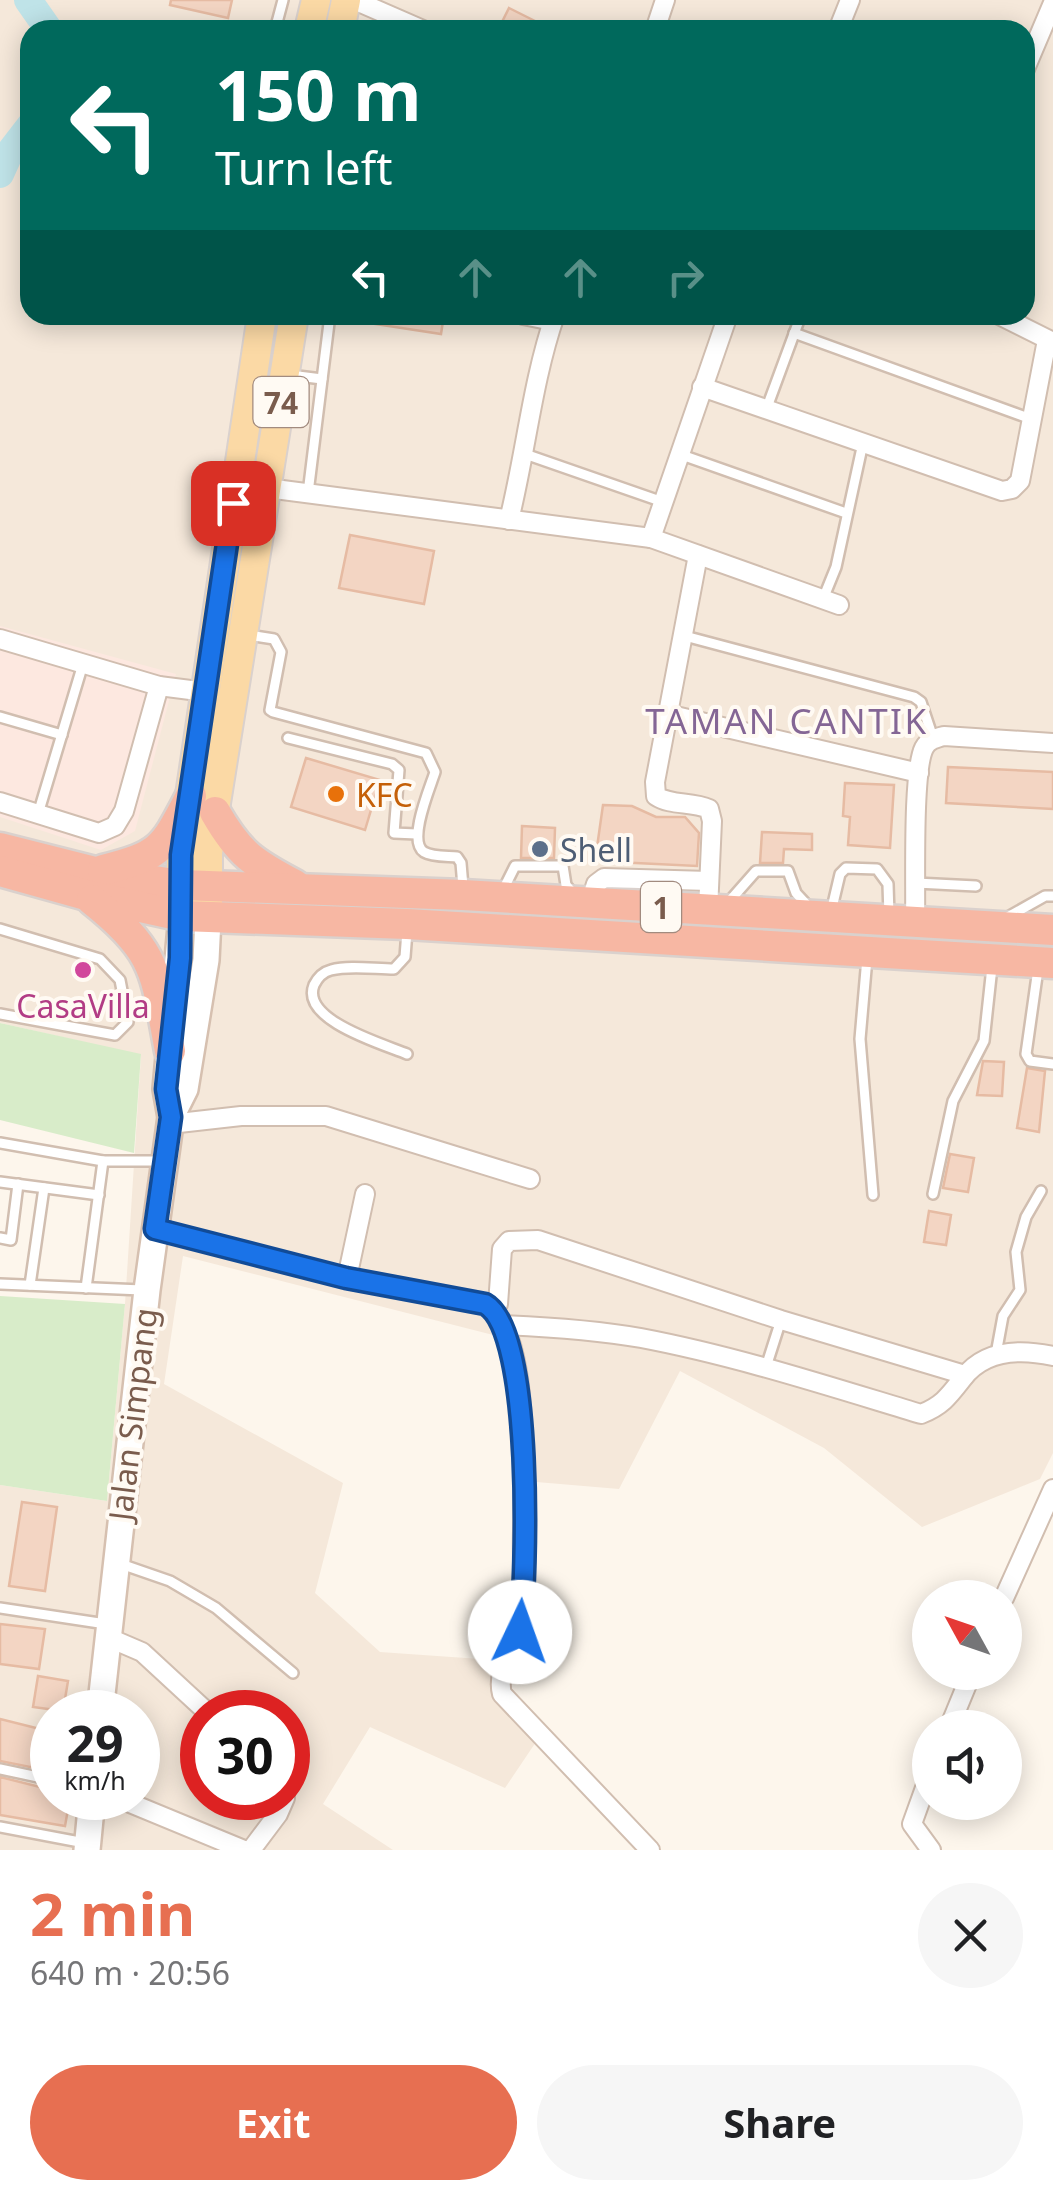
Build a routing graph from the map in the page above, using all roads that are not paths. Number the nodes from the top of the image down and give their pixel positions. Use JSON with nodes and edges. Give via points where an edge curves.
{"nodes":[{"id":1,"x":354,"y":0,"type":"edge"},
{"id":2,"x":1053,"y":3,"type":"edge"},
{"id":3,"x":385,"y":20,"type":"edge"},
{"id":4,"x":1035,"y":45,"type":"edge"},
{"id":5,"x":261,"y":325,"type":"edge"},
{"id":6,"x":292,"y":325,"type":"edge"},
{"id":7,"x":329,"y":325,"type":"edge"},
{"id":8,"x":552,"y":325,"type":"edge"},
{"id":9,"x":724,"y":325,"type":"edge"},
{"id":10,"x":797,"y":325,"type":"edge"},
{"id":11,"x":1019,"y":325,"type":"edge"},
{"id":12,"x":794,"y":333,"type":"junction"},
{"id":13,"x":1050,"y":341,"type":"edge"},
{"id":14,"x":285,"y":374,"type":"junction"},
{"id":15,"x":322,"y":379,"type":"junction"},
{"id":16,"x":702,"y":388,"type":"junction"},
{"id":17,"x":766,"y":410,"type":"junction"},
{"id":18,"x":1032,"y":420,"type":"junction"},
{"id":19,"x":863,"y":443,"type":"junction"},
{"id":20,"x":525,"y":454,"type":"junction"},
{"id":21,"x":679,"y":454,"type":"junction"},
{"id":22,"x":267,"y":488,"type":"junction"},
{"id":23,"x":308,"y":493,"type":"junction"},
{"id":24,"x":663,"y":502,"type":"junction"},
{"id":25,"x":846,"y":513,"type":"junction"},
{"id":26,"x":508,"y":520,"type":"junction"},
{"id":27,"x":651,"y":538,"type":"junction"},
{"id":28,"x":698,"y":555,"type":"junction"},
{"id":29,"x":831,"y":602,"type":"joint"},
{"id":30,"x":242,"y":634,"type":"junction"},
{"id":31,"x":681,"y":636,"type":"junction"},
{"id":32,"x":0,"y":639,"type":"edge"},
{"id":33,"x":83,"y":664,"type":"junction"},
{"id":34,"x":159,"y":686,"type":"junction"},
{"id":35,"x":206,"y":692,"type":"junction"},
{"id":36,"x":667,"y":714,"type":"junction"},
{"id":37,"x":0,"y":716,"type":"edge"},
{"id":38,"x":62,"y":735,"type":"junction"},
{"id":39,"x":288,"y":738,"type":"dead end"},
{"id":40,"x":933,"y":738,"type":"junction"},
{"id":41,"x":1053,"y":742,"type":"edge"},
{"id":42,"x":918,"y":774,"type":"junction"},
{"id":43,"x":0,"y":802,"type":"edge"},
{"id":44,"x":203,"y":804,"type":"junction"},
{"id":45,"x":38,"y":814,"type":"junction"},
{"id":46,"x":416,"y":834,"type":"junction"},
{"id":47,"x":0,"y":848,"type":"edge"},
{"id":48,"x":0,"y":871,"type":"edge"},
{"id":49,"x":916,"y":883,"type":"junction"},
{"id":50,"x":90,"y":884,"type":"junction"},
{"id":51,"x":194,"y":886,"type":"junction"},
{"id":52,"x":976,"y":886,"type":"dead end"},
{"id":53,"x":305,"y":889,"type":"junction"},
{"id":54,"x":1053,"y":896,"type":"edge"},
{"id":55,"x":478,"y":897,"type":"junction"},
{"id":56,"x":713,"y":901,"type":"junction"},
{"id":57,"x":824,"y":915,"type":"junction"},
{"id":58,"x":195,"y":918,"type":"junction"},
{"id":59,"x":902,"y":921,"type":"junction"},
{"id":60,"x":407,"y":924,"type":"junction"},
{"id":61,"x":990,"y":926,"type":"junction"},
{"id":62,"x":0,"y":930,"type":"edge"},
{"id":63,"x":1053,"y":930,"type":"edge"},
{"id":64,"x":868,"y":952,"type":"junction"},
{"id":65,"x":993,"y":959,"type":"junction"},
{"id":66,"x":1046,"y":962,"type":"edge"},
{"id":67,"x":0,"y":1014,"type":"edge"},
{"id":68,"x":170,"y":1051,"type":"junction"},
{"id":69,"x":407,"y":1054,"type":"dead end"},
{"id":70,"x":1053,"y":1064,"type":"edge"},
{"id":71,"x":170,"y":1120,"type":"junction"},
{"id":72,"x":0,"y":1143,"type":"edge"},
{"id":73,"x":103,"y":1161,"type":"junction"},
{"id":74,"x":164,"y":1162,"type":"junction"},
{"id":75,"x":530,"y":1179,"type":"dead end"},
{"id":76,"x":0,"y":1182,"type":"edge"},
{"id":77,"x":18,"y":1184,"type":"junction"},
{"id":78,"x":44,"y":1188,"type":"junction"},
{"id":79,"x":1042,"y":1191,"type":"dead end"},
{"id":80,"x":365,"y":1194,"type":"dead end"},
{"id":81,"x":873,"y":1194,"type":"dead end"},
{"id":82,"x":933,"y":1194,"type":"dead end"},
{"id":83,"x":98,"y":1195,"type":"junction"},
{"id":84,"x":155,"y":1229,"type":"junction"},
{"id":85,"x":0,"y":1238,"type":"edge"},
{"id":86,"x":346,"y":1278,"type":"junction"},
{"id":87,"x":0,"y":1284,"type":"edge"},
{"id":88,"x":30,"y":1285,"type":"junction"},
{"id":89,"x":86,"y":1288,"type":"junction"},
{"id":90,"x":146,"y":1290,"type":"junction"},
{"id":91,"x":499,"y":1317,"type":"junction"},
{"id":92,"x":781,"y":1320,"type":"junction"},
{"id":93,"x":996,"y":1354,"type":"junction"},
{"id":94,"x":1053,"y":1356,"type":"edge"},
{"id":95,"x":766,"y":1367,"type":"junction"},
{"id":96,"x":965,"y":1375,"type":"junction"},
{"id":97,"x":1053,"y":1489,"type":"edge"},
{"id":98,"x":115,"y":1562,"type":"junction"},
{"id":99,"x":1012,"y":1580,"type":"edge"},
{"id":100,"x":0,"y":1608,"type":"edge"},
{"id":101,"x":108,"y":1631,"type":"junction"},
{"id":102,"x":293,"y":1673,"type":"dead end"},
{"id":103,"x":102,"y":1690,"type":"edge"},
{"id":104,"x":184,"y":1690,"type":"edge"},
{"id":105,"x":0,"y":1770,"type":"edge"},
{"id":106,"x":30,"y":1776,"type":"edge"},
{"id":107,"x":160,"y":1815,"type":"edge"},
{"id":108,"x":90,"y":1820,"type":"edge"},
{"id":109,"x":273,"y":1820,"type":"edge"},
{"id":110,"x":913,"y":1820,"type":"edge"},
{"id":111,"x":0,"y":1827,"type":"edge"},
{"id":112,"x":87,"y":1847,"type":"edge"},
{"id":113,"x":248,"y":1850,"type":"edge"},
{"id":114,"x":650,"y":1850,"type":"edge"},
{"id":115,"x":931,"y":1850,"type":"edge"}],
"edges":[{"from":1,"to":3,"type":"street"},
{"from":2,"to":4,"type":"street"},
{"from":5,"to":35,"type":"main road","number":"74"},
{"from":6,"to":14,"type":"main road","number":"74"},
{"from":7,"to":15,"type":"lane"},
{"from":8,"to":20,"type":"street"},
{"from":9,"to":16,"type":"street"},
{"from":10,"to":12,"type":"lane"},
{"from":11,"to":13,"type":"street"},
{"from":12,"to":17,"type":"lane"},
{"from":12,"to":18,"type":"lane"},
{"from":13,"to":18,"type":"street"},
{"from":14,"to":15,"type":"lane"},
{"from":14,"to":22,"type":"main road","number":"74"},
{"from":15,"to":23,"type":"lane"},
{"from":16,"to":17,"type":"street"},
{"from":16,"to":21,"type":"street"},
{"from":17,"to":19,"type":"street"},
{"from":18,"to":19,"type":"street","via":[[1020,481],[1002,491]]},
{"from":19,"to":25,"type":"lane"},
{"from":20,"to":24,"type":"lane"},
{"from":20,"to":26,"type":"street"},
{"from":21,"to":24,"type":"street"},
{"from":21,"to":25,"type":"lane"},
{"from":22,"to":23,"type":"street"},
{"from":22,"to":30,"type":"main road","number":"74"},
{"from":23,"to":26,"type":"street"},
{"from":24,"to":27,"type":"street"},
{"from":25,"to":29,"type":"lane"},
{"from":26,"to":27,"type":"street"},
{"from":27,"to":28,"type":"street"},
{"from":28,"to":29,"type":"street"},
{"from":28,"to":31,"type":"street"},
{"from":30,"to":44,"type":"main road","number":"74"},
{"from":30,"to":46,"type":"lane","via":[[279,644],[273,712],[426,753],[435,772]]},
{"from":31,"to":36,"type":"street"},
{"from":31,"to":40,"type":"lane","via":[[914,698]]},
{"from":32,"to":33,"type":"street"},
{"from":33,"to":34,"type":"street"},
{"from":33,"to":38,"type":"lane"},
{"from":34,"to":35,"type":"street"},
{"from":34,"to":45,"type":"street","via":[[115,826],[99,833]]},
{"from":35,"to":44,"type":"main road","number":"74"},
{"from":36,"to":42,"type":"street"},
{"from":36,"to":56,"type":"street","via":[[656,796],[709,809]]},
{"from":37,"to":38,"type":"lane"},
{"from":38,"to":45,"type":"lane"},
{"from":39,"to":46,"type":"lane","via":[[392,764],[399,770],[394,833]]},
{"from":40,"to":41,"type":"street"},
{"from":40,"to":42,"type":"street"},
{"from":42,"to":49,"type":"street"},
{"from":43,"to":45,"type":"street"},
{"from":44,"to":50,"type":"highway","via":[[143,860]]},
{"from":44,"to":51,"type":"main road","number":"74","via":[[208,853]]},
{"from":44,"to":53,"type":"highway","via":[[248,858]]},
{"from":46,"to":55,"type":"lane","via":[[426,853],[457,856]]},
{"from":47,"to":50,"type":"highway","number":"1"},
{"from":48,"to":50,"type":"highway","number":"1"},
{"from":49,"to":52,"type":"lane"},
{"from":49,"to":59,"type":"street"},
{"from":50,"to":51,"type":"highway","number":"1"},
{"from":50,"to":58,"type":"highway","number":"1"},
{"from":50,"to":68,"type":"highway","via":[[151,962]]},
{"from":51,"to":53,"type":"highway","number":"1"},
{"from":51,"to":58,"type":"main road","number":"74"},
{"from":53,"to":55,"type":"highway","number":"1"},
{"from":54,"to":61,"type":"lane"},
{"from":55,"to":56,"type":"highway","number":"1"},
{"from":56,"to":57,"type":"highway","number":"1"},
{"from":56,"to":57,"type":"lane","via":[[756,871],[788,871],[796,892]]},
{"from":57,"to":59,"type":"highway","number":"1"},
{"from":57,"to":59,"type":"lane","via":[[846,868],[877,869]]},
{"from":58,"to":60,"type":"highway","number":"1"},
{"from":58,"to":68,"type":"main road","number":"74"},
{"from":58,"to":71,"type":"main road","number":"74","via":[[206,960],[185,1089]]},
{"from":59,"to":61,"type":"highway","number":"1"},
{"from":60,"to":64,"type":"highway","number":"1"},
{"from":60,"to":69,"type":"lane","via":[[404,957],[394,969],[330,970],[312,990],[313,1002],[337,1024]]},
{"from":61,"to":63,"type":"highway","number":"1"},
{"from":62,"to":67,"type":"lane","via":[[100,960],[120,980],[128,1022],[116,1035]]},
{"from":64,"to":65,"type":"highway","number":"1"},
{"from":64,"to":81,"type":"lane","via":[[860,1040]]},
{"from":65,"to":66,"type":"highway","number":"1"},
{"from":65,"to":82,"type":"lane","via":[[984,1041],[953,1100]]},
{"from":66,"to":70,"type":"lane","via":[[1026,1054]]},
{"from":68,"to":71,"type":"main road","number":"74"},
{"from":71,"to":74,"type":"main road","name":"Jalan Simpang","number":"74"},
{"from":71,"to":75,"type":"street","via":[[326,1116]]},
{"from":72,"to":73,"type":"lane"},
{"from":73,"to":74,"type":"lane"},
{"from":73,"to":83,"type":"lane"},
{"from":74,"to":84,"type":"main road","name":"Jalan Simpang","number":"74"},
{"from":76,"to":77,"type":"lane"},
{"from":77,"to":78,"type":"lane"},
{"from":77,"to":85,"type":"lane","via":[[10,1240]]},
{"from":78,"to":83,"type":"lane"},
{"from":78,"to":88,"type":"lane"},
{"from":79,"to":93,"type":"lane","via":[[1016,1252],[1020,1290],[1003,1316]]},
{"from":80,"to":86,"type":"street"},
{"from":83,"to":89,"type":"lane"},
{"from":84,"to":86,"type":"street"},
{"from":84,"to":90,"type":"main road","name":"Jalan Simpang","number":"74"},
{"from":86,"to":91,"type":"street","via":[[485,1304]]},
{"from":87,"to":88,"type":"lane"},
{"from":88,"to":89,"type":"lane"},
{"from":89,"to":90,"type":"lane"},
{"from":90,"to":98,"type":"main road","name":"Jalan Simpang","number":"74"},
{"from":91,"to":92,"type":"street","via":[[502,1249],[524,1238]]},
{"from":91,"to":95,"type":"street","via":[[640,1338]]},
{"from":91,"to":114,"type":"street","via":[[523,1427],[520,1632],[501,1673],[502,1694]]},
{"from":92,"to":95,"type":"lane"},
{"from":92,"to":96,"type":"street"},
{"from":93,"to":94,"type":"street"},
{"from":93,"to":96,"type":"street"},
{"from":95,"to":96,"type":"street","via":[[921,1414],[941,1406]]},
{"from":97,"to":99,"type":"street"},
{"from":98,"to":101,"type":"main road","name":"Jalan Simpang","number":"74"},
{"from":98,"to":102,"type":"lane","via":[[170,1581],[216,1608]]},
{"from":100,"to":101,"type":"lane"},
{"from":101,"to":103,"type":"main road","name":"Jalan Simpang","number":"74"},
{"from":101,"to":104,"type":"street"},
{"from":105,"to":106,"type":"lane"},
{"from":107,"to":113,"type":"street"},
{"from":108,"to":112,"type":"main road"},
{"from":109,"to":113,"type":"street"},
{"from":110,"to":115,"type":"street"},
{"from":111,"to":112,"type":"lane"}]}
